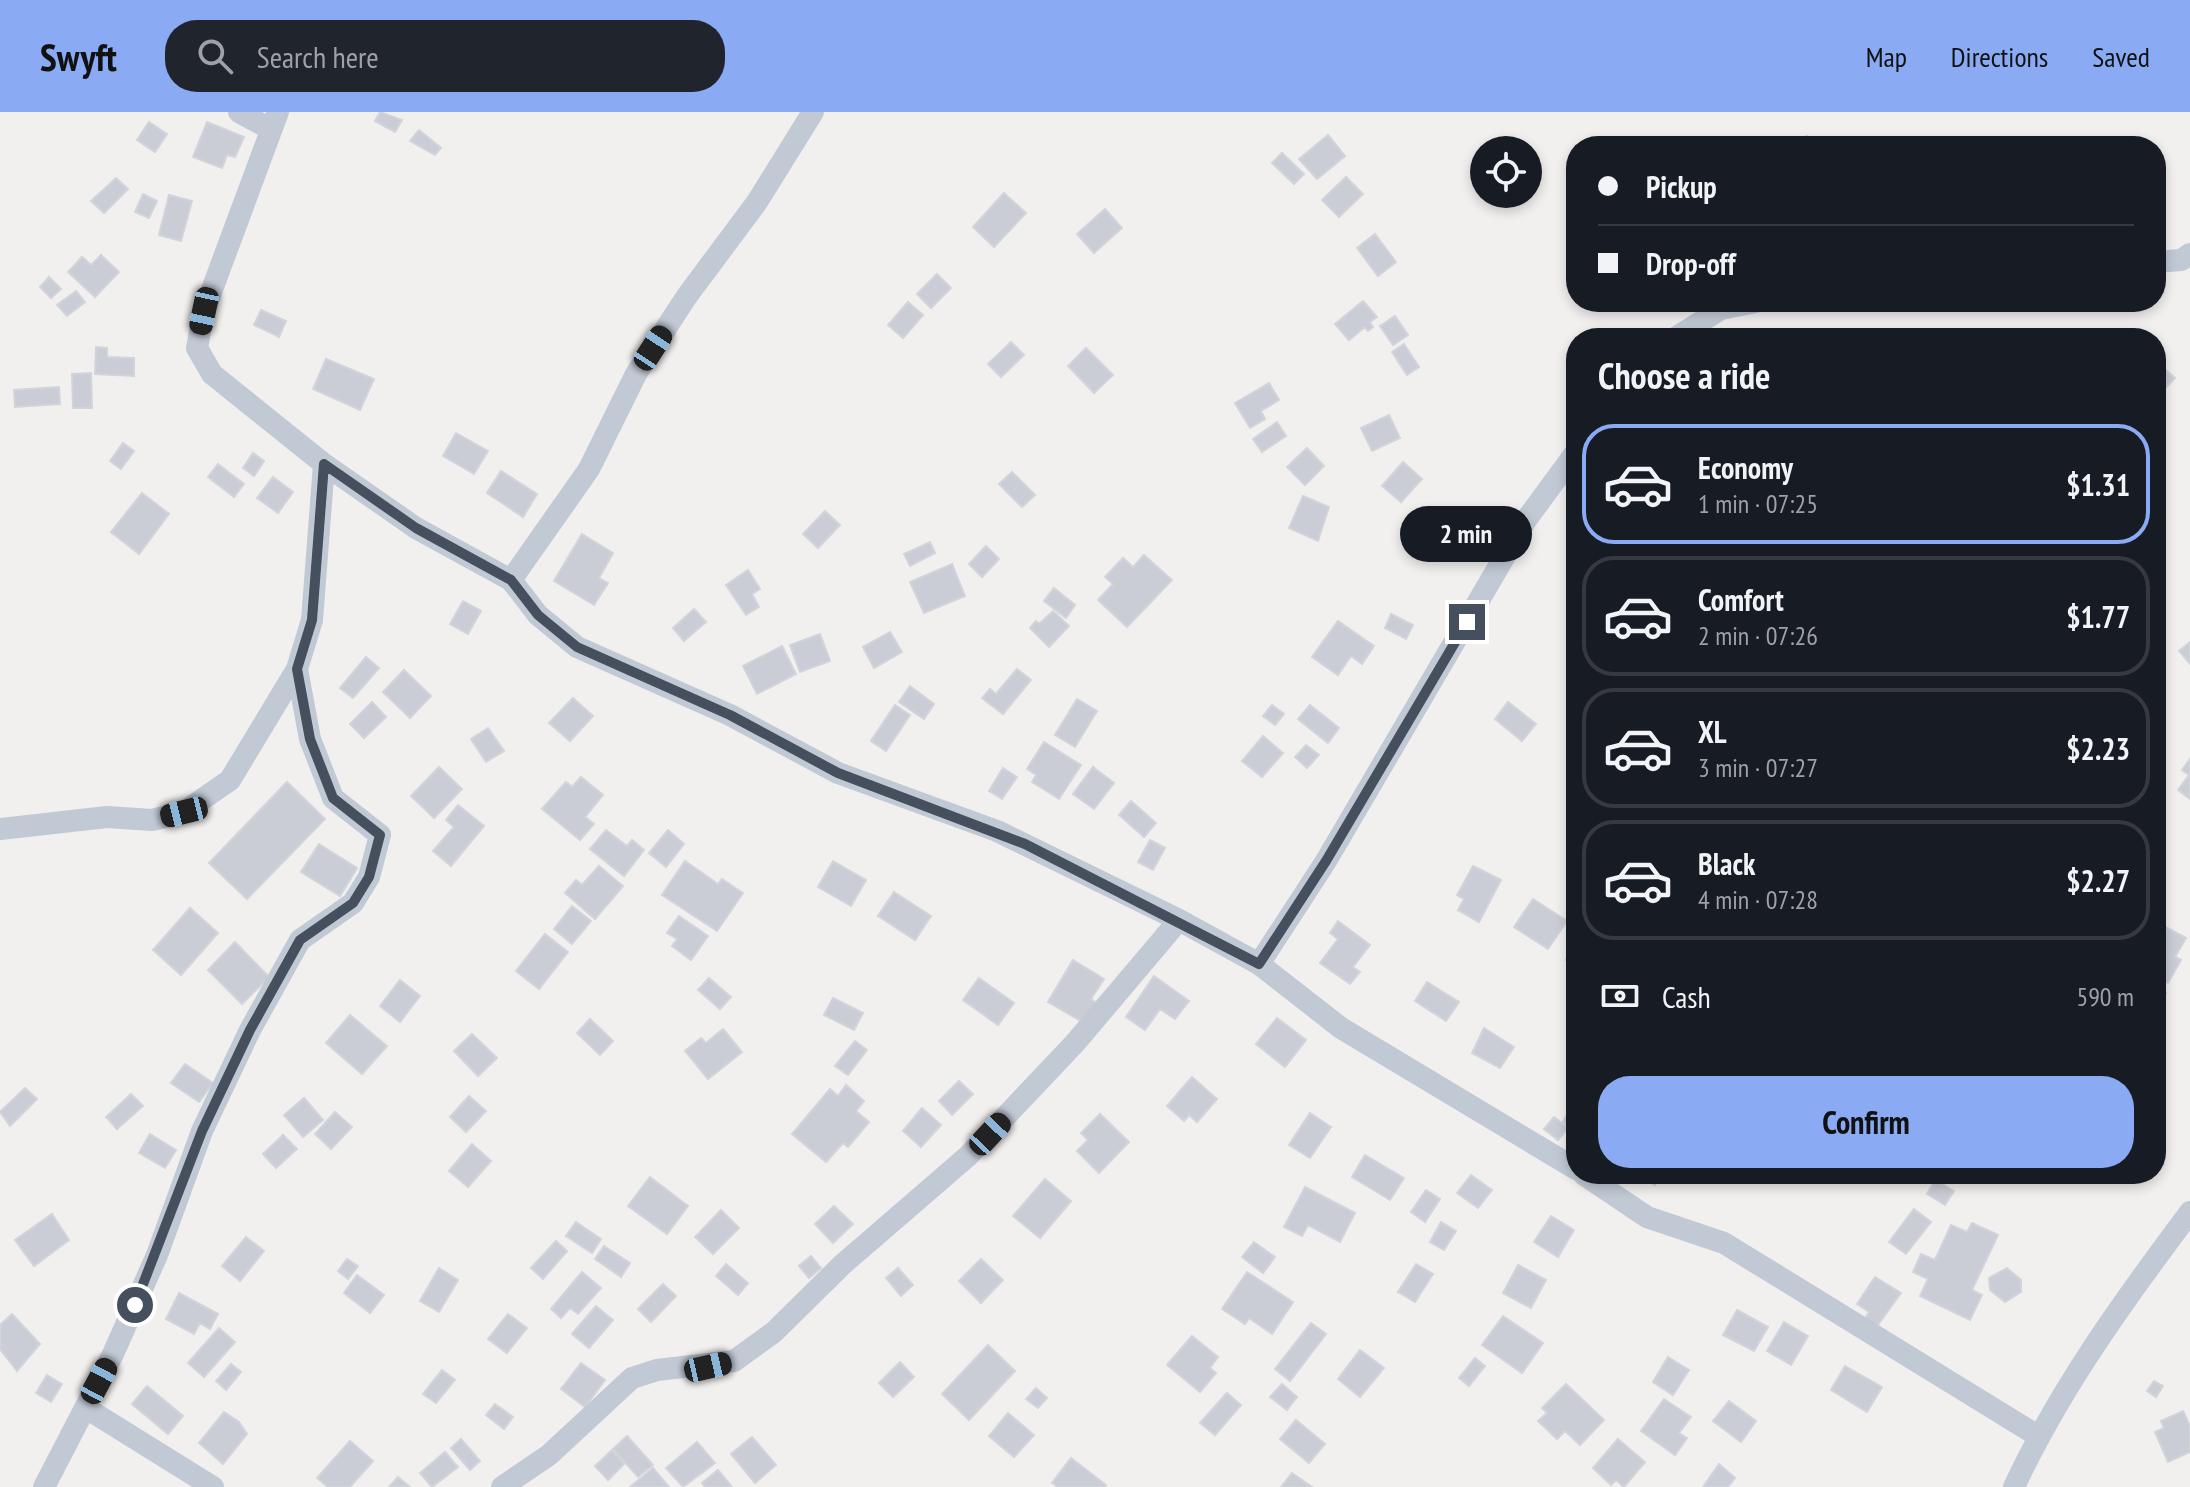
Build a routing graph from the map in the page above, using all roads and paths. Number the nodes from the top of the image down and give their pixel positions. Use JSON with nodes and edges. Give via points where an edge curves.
{"nodes":[{"id":1,"x":239,"y":112,"type":"edge"},
{"id":2,"x":813,"y":112,"type":"edge"},
{"id":3,"x":274,"y":121,"type":"edge"},
{"id":4,"x":2190,"y":254,"type":"edge"},
{"id":5,"x":2166,"y":261,"type":"edge"},
{"id":6,"x":1716,"y":312,"type":"edge"},
{"id":7,"x":1691,"y":328,"type":"edge"},
{"id":8,"x":324,"y":464,"type":"junction"},
{"id":9,"x":1566,"y":466,"type":"edge"},
{"id":10,"x":511,"y":580,"type":"junction"},
{"id":11,"x":297,"y":669,"type":"junction"},
{"id":12,"x":0,"y":829,"type":"edge"},
{"id":13,"x":1179,"y":920,"type":"junction"},
{"id":14,"x":1259,"y":964,"type":"junction"},
{"id":15,"x":1566,"y":1163,"type":"edge"},
{"id":16,"x":1598,"y":1184,"type":"edge"},
{"id":17,"x":2190,"y":1212,"type":"edge"},
{"id":18,"x":86,"y":1408,"type":"junction"},
{"id":19,"x":2038,"y":1436,"type":"junction"},
{"id":20,"x":44,"y":1487,"type":"edge"},
{"id":21,"x":213,"y":1487,"type":"edge"},
{"id":22,"x":502,"y":1487,"type":"edge"},
{"id":23,"x":2014,"y":1487,"type":"edge"}],
"edges":[{"from":1,"to":3,"type":"street"},
{"from":2,"to":10,"type":"street","via":[[765,191],[644,361],[589,469]]},
{"from":3,"to":8,"type":"street","via":[[204,311],[197,348],[212,374]]},
{"from":4,"to":5,"type":"street"},
{"from":6,"to":7,"type":"street"},
{"from":8,"to":10,"type":"street","via":[[416,528]]},
{"from":8,"to":11,"type":"street","via":[[312,620]]},
{"from":9,"to":14,"type":"street","via":[[1526,520],[1326,861]]},
{"from":10,"to":13,"type":"street","via":[[538,615],[577,647],[730,715],[838,773],[997,831]]},
{"from":11,"to":12,"type":"street","via":[[230,780],[184,812],[152,820],[107,817]]},
{"from":11,"to":18,"type":"street","via":[[310,739],[333,798],[380,835],[369,877],[353,903],[300,940],[250,1030],[202,1131],[157,1255]]},
{"from":13,"to":14,"type":"street"},
{"from":13,"to":22,"type":"street","via":[[1075,1043],[968,1156],[843,1264],[774,1332],[734,1361],[632,1378],[549,1455]]},
{"from":14,"to":15,"type":"street","via":[[1341,1028]]},
{"from":16,"to":19,"type":"street","via":[[1647,1217],[1724,1243]]},
{"from":17,"to":19,"type":"street","via":[[2127,1297]]},
{"from":18,"to":20,"type":"street"},
{"from":18,"to":21,"type":"street"},
{"from":19,"to":23,"type":"street"}]}
